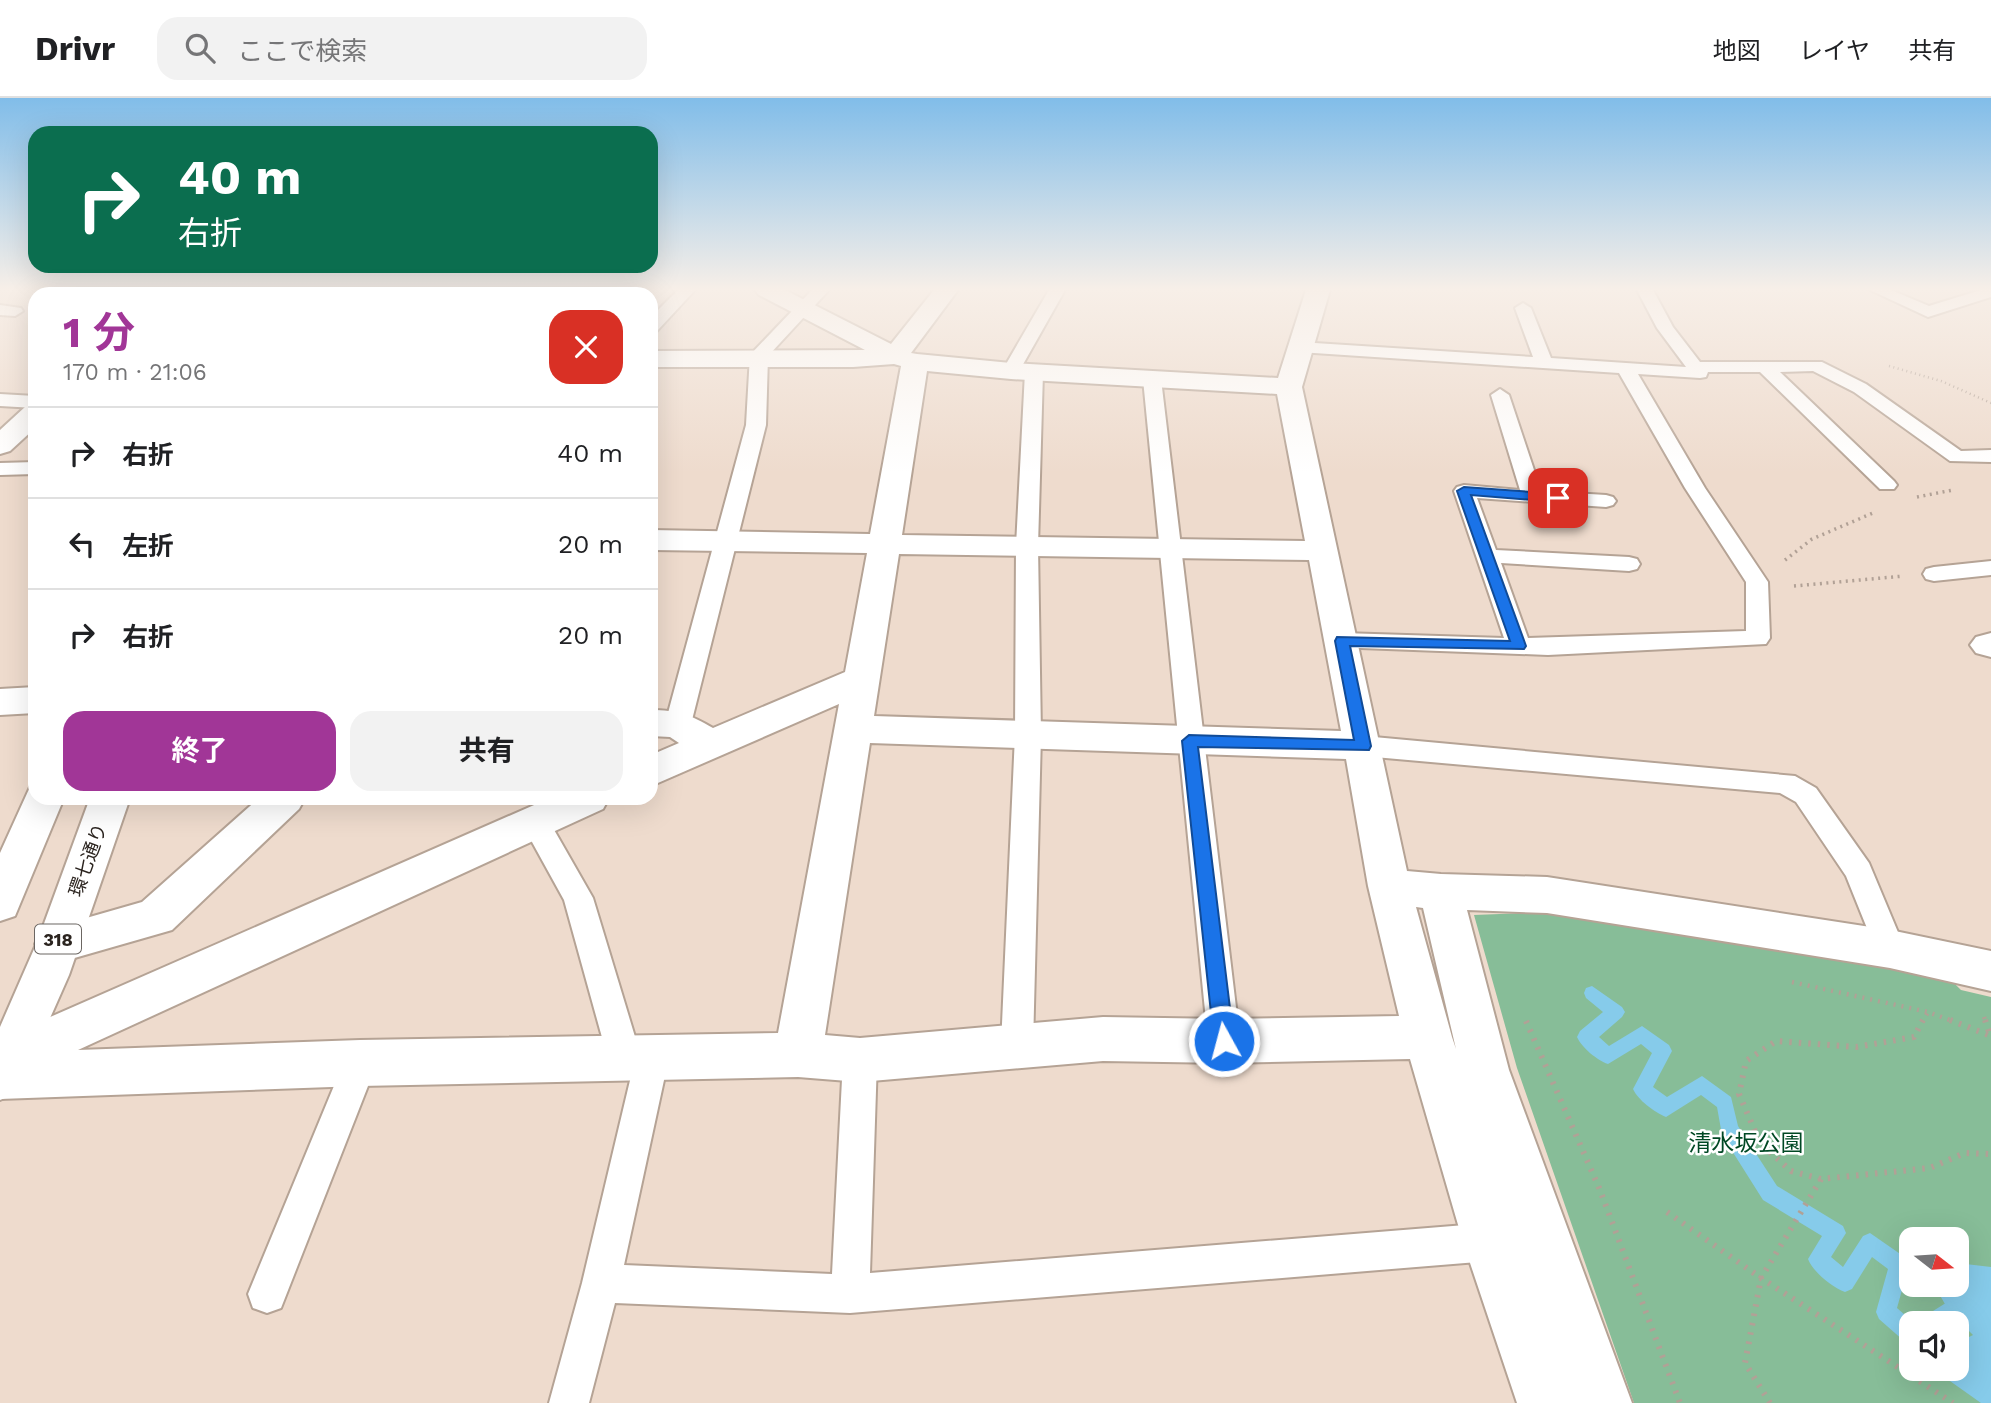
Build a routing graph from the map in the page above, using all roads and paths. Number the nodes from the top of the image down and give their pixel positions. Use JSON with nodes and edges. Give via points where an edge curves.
{"nodes":[{"id":1,"x":764,"y":351,"type":"edge"},
{"id":2,"x":888,"y":351,"type":"edge"},
{"id":3,"x":910,"y":351,"type":"edge"},
{"id":4,"x":1031,"y":351,"type":"edge"},
{"id":5,"x":1298,"y":351,"type":"edge"},
{"id":6,"x":1355,"y":351,"type":"edge"},
{"id":7,"x":1539,"y":351,"type":"edge"},
{"id":8,"x":1683,"y":351,"type":"edge"},
{"id":9,"x":658,"y":359,"type":"edge"},
{"id":10,"x":759,"y":359,"type":"junction"},
{"id":11,"x":905,"y":359,"type":"junction"},
{"id":12,"x":1544,"y":364,"type":"junction"},
{"id":13,"x":1764,"y":366,"type":"junction"},
{"id":14,"x":1816,"y":366,"type":"junction"},
{"id":15,"x":1695,"y":367,"type":"junction"},
{"id":16,"x":1626,"y":369,"type":"junction"},
{"id":17,"x":1022,"y":372,"type":"junction"},
{"id":18,"x":1152,"y":379,"type":"junction"},
{"id":19,"x":1289,"y":387,"type":"junction"},
{"id":20,"x":1500,"y":395,"type":"dead end"},
{"id":21,"x":0,"y":400,"type":"edge"},
{"id":22,"x":28,"y":402,"type":"edge"},
{"id":23,"x":1991,"y":403,"type":"edge"},
{"id":24,"x":28,"y":419,"type":"edge"},
{"id":25,"x":2,"y":442,"type":"edge"},
{"id":26,"x":1991,"y":456,"type":"edge"},
{"id":27,"x":28,"y":468,"type":"edge"},
{"id":28,"x":0,"y":469,"type":"edge"},
{"id":29,"x":1963,"y":472,"type":"junction"},
{"id":30,"x":1887,"y":485,"type":"dead end"},
{"id":31,"x":1533,"y":497,"type":"junction"},
{"id":32,"x":1916,"y":498,"type":"dead end"},
{"id":33,"x":1606,"y":500,"type":"dead end"},
{"id":34,"x":1881,"y":510,"type":"dead end"},
{"id":35,"x":658,"y":540,"type":"edge"},
{"id":36,"x":723,"y":542,"type":"junction"},
{"id":37,"x":885,"y":544,"type":"junction"},
{"id":38,"x":1027,"y":546,"type":"junction"},
{"id":39,"x":1170,"y":549,"type":"junction"},
{"id":40,"x":1324,"y":551,"type":"junction"},
{"id":41,"x":1487,"y":556,"type":"junction"},
{"id":42,"x":1629,"y":564,"type":"dead end"},
{"id":43,"x":1991,"y":568,"type":"edge"},
{"id":44,"x":1934,"y":573,"type":"joint"},
{"id":45,"x":1757,"y":585,"type":"junction"},
{"id":46,"x":1342,"y":641,"type":"junction"},
{"id":47,"x":1519,"y":646,"type":"junction"},
{"id":48,"x":862,"y":679,"type":"junction"},
{"id":49,"x":28,"y":700,"type":"edge"},
{"id":50,"x":0,"y":702,"type":"edge"},
{"id":51,"x":665,"y":724,"type":"edge"},
{"id":52,"x":853,"y":729,"type":"junction"},
{"id":53,"x":1028,"y":735,"type":"junction"},
{"id":54,"x":1189,"y":741,"type":"junction"},
{"id":55,"x":710,"y":745,"type":"junction"},
{"id":56,"x":1363,"y":746,"type":"junction"},
{"id":57,"x":658,"y":768,"type":"edge"},
{"id":58,"x":41,"y":805,"type":"edge"},
{"id":59,"x":107,"y":805,"type":"edge"},
{"id":60,"x":277,"y":805,"type":"edge"},
{"id":61,"x":573,"y":805,"type":"edge"},
{"id":62,"x":535,"y":822,"type":"junction"},
{"id":63,"x":1389,"y":886,"type":"junction"},
{"id":64,"x":1441,"y":892,"type":"junction"},
{"id":65,"x":0,"y":903,"type":"edge"},
{"id":66,"x":57,"y":944,"type":"junction"},
{"id":67,"x":1890,"y":949,"type":"junction"},
{"id":68,"x":1991,"y":971,"type":"edge"},
{"id":69,"x":1928,"y":1012,"type":"dead end"},
{"id":70,"x":1522,"y":1013,"type":"dead end"},
{"id":71,"x":1428,"y":1037,"type":"junction"},
{"id":72,"x":1224,"y":1041,"type":"junction"},
{"id":73,"x":1017,"y":1046,"type":"junction"},
{"id":74,"x":798,"y":1055,"type":"junction"},
{"id":75,"x":638,"y":1058,"type":"junction"},
{"id":76,"x":860,"y":1060,"type":"junction"},
{"id":77,"x":360,"y":1063,"type":"junction"},
{"id":78,"x":3,"y":1071,"type":"edge"},
{"id":79,"x":1991,"y":1154,"type":"edge"},
{"id":80,"x":1821,"y":1179,"type":"junction"},
{"id":81,"x":1667,"y":1212,"type":"dead end"},
{"id":82,"x":1490,"y":1242,"type":"junction"},
{"id":83,"x":1761,"y":1278,"type":"junction"},
{"id":84,"x":601,"y":1283,"type":"junction"},
{"id":85,"x":267,"y":1294,"type":"dead end"},
{"id":86,"x":850,"y":1294,"type":"junction"},
{"id":87,"x":569,"y":1403,"type":"edge"},
{"id":88,"x":1547,"y":1403,"type":"edge"},
{"id":89,"x":1602,"y":1403,"type":"edge"},
{"id":90,"x":1680,"y":1403,"type":"edge"},
{"id":91,"x":1770,"y":1403,"type":"edge"},
{"id":92,"x":1953,"y":1403,"type":"edge"}],
"edges":[{"from":1,"to":10,"type":"lane"},
{"from":2,"to":11,"type":"street"},
{"from":3,"to":11,"type":"street"},
{"from":4,"to":17,"type":"lane"},
{"from":5,"to":19,"type":"street"},
{"from":6,"to":12,"type":"lane"},
{"from":7,"to":12,"type":"lane"},
{"from":8,"to":15,"type":"lane"},
{"from":9,"to":10,"type":"street"},
{"from":10,"to":11,"type":"street"},
{"from":10,"to":36,"type":"lane","via":[[756,425]]},
{"from":11,"to":17,"type":"street"},
{"from":11,"to":37,"type":"street"},
{"from":12,"to":16,"type":"lane"},
{"from":13,"to":14,"type":"lane"},
{"from":13,"to":15,"type":"lane"},
{"from":13,"to":30,"type":"lane"},
{"from":14,"to":23,"type":"path","via":[[1868,360],[1941,381]]},
{"from":14,"to":29,"type":"lane","via":[[1860,388]]},
{"from":15,"to":16,"type":"lane","via":[[1700,373]]},
{"from":16,"to":45,"type":"lane"},
{"from":17,"to":18,"type":"street"},
{"from":17,"to":38,"type":"lane"},
{"from":18,"to":19,"type":"street"},
{"from":18,"to":39,"type":"lane"},
{"from":19,"to":40,"type":"street"},
{"from":20,"to":31,"type":"lane"},
{"from":21,"to":22,"type":"lane"},
{"from":24,"to":25,"type":"street"},
{"from":26,"to":29,"type":"lane"},
{"from":27,"to":28,"type":"lane"},
{"from":29,"to":32,"type":"path","via":[[1940,491]]},
{"from":31,"to":33,"type":"lane"},
{"from":31,"to":41,"type":"lane","via":[[1464,491]]},
{"from":34,"to":45,"type":"path","via":[[1812,540]]},
{"from":35,"to":36,"type":"street"},
{"from":36,"to":37,"type":"street"},
{"from":36,"to":51,"type":"lane"},
{"from":37,"to":38,"type":"street"},
{"from":37,"to":48,"type":"street"},
{"from":38,"to":39,"type":"street"},
{"from":38,"to":53,"type":"lane"},
{"from":39,"to":40,"type":"street"},
{"from":39,"to":54,"type":"lane"},
{"from":40,"to":46,"type":"street"},
{"from":41,"to":42,"type":"lane"},
{"from":41,"to":47,"type":"lane"},
{"from":43,"to":44,"type":"lane"},
{"from":44,"to":45,"type":"path"},
{"from":45,"to":47,"type":"lane","via":[[1758,638]]},
{"from":46,"to":47,"type":"lane"},
{"from":46,"to":56,"type":"street"},
{"from":48,"to":52,"type":"street"},
{"from":48,"to":55,"type":"street"},
{"from":49,"to":50,"type":"street"},
{"from":51,"to":55,"type":"street"},
{"from":52,"to":53,"type":"street"},
{"from":52,"to":74,"type":"street"},
{"from":53,"to":54,"type":"street"},
{"from":53,"to":73,"type":"lane"},
{"from":54,"to":56,"type":"street"},
{"from":54,"to":72,"type":"lane"},
{"from":55,"to":57,"type":"street"},
{"from":56,"to":63,"type":"street"},
{"from":56,"to":67,"type":"lane","via":[[1785,783],[1806,795],[1859,872]]},
{"from":58,"to":65,"type":"street"},
{"from":59,"to":66,"type":"street","name":"環七通り","number":"318"},
{"from":60,"to":66,"type":"street","via":[[156,917]]},
{"from":61,"to":62,"type":"street"},
{"from":62,"to":75,"type":"lane","via":[[578,898]]},
{"from":62,"to":78,"type":"street"},
{"from":63,"to":64,"type":"street"},
{"from":63,"to":71,"type":"street"},
{"from":64,"to":67,"type":"street","via":[[1547,895]]},
{"from":64,"to":89,"type":"street","via":[[1485,1070]]},
{"from":66,"to":78,"type":"street","name":"環七通り","number":"318"},
{"from":67,"to":68,"type":"street"},
{"from":69,"to":80,"type":"path","via":[[1914,1037],[1856,1047],[1776,1041],[1746,1061],[1739,1094],[1760,1143],[1791,1171]]},
{"from":70,"to":90,"type":"path","via":[[1600,1189]]},
{"from":71,"to":72,"type":"street"},
{"from":71,"to":82,"type":"street"},
{"from":72,"to":73,"type":"street","via":[[1103,1039]]},
{"from":73,"to":76,"type":"street"},
{"from":74,"to":75,"type":"street"},
{"from":74,"to":76,"type":"street"},
{"from":75,"to":77,"type":"street"},
{"from":75,"to":84,"type":"lane"},
{"from":76,"to":86,"type":"lane"},
{"from":77,"to":78,"type":"street"},
{"from":77,"to":85,"type":"lane"},
{"from":79,"to":80,"type":"path","via":[[1965,1153],[1930,1168]]},
{"from":80,"to":83,"type":"path"},
{"from":81,"to":83,"type":"path"},
{"from":82,"to":86,"type":"lane"},
{"from":82,"to":88,"type":"street"},
{"from":83,"to":91,"type":"path","via":[[1745,1363]]},
{"from":83,"to":92,"type":"path"},
{"from":84,"to":86,"type":"lane"},
{"from":84,"to":87,"type":"lane"}]}
